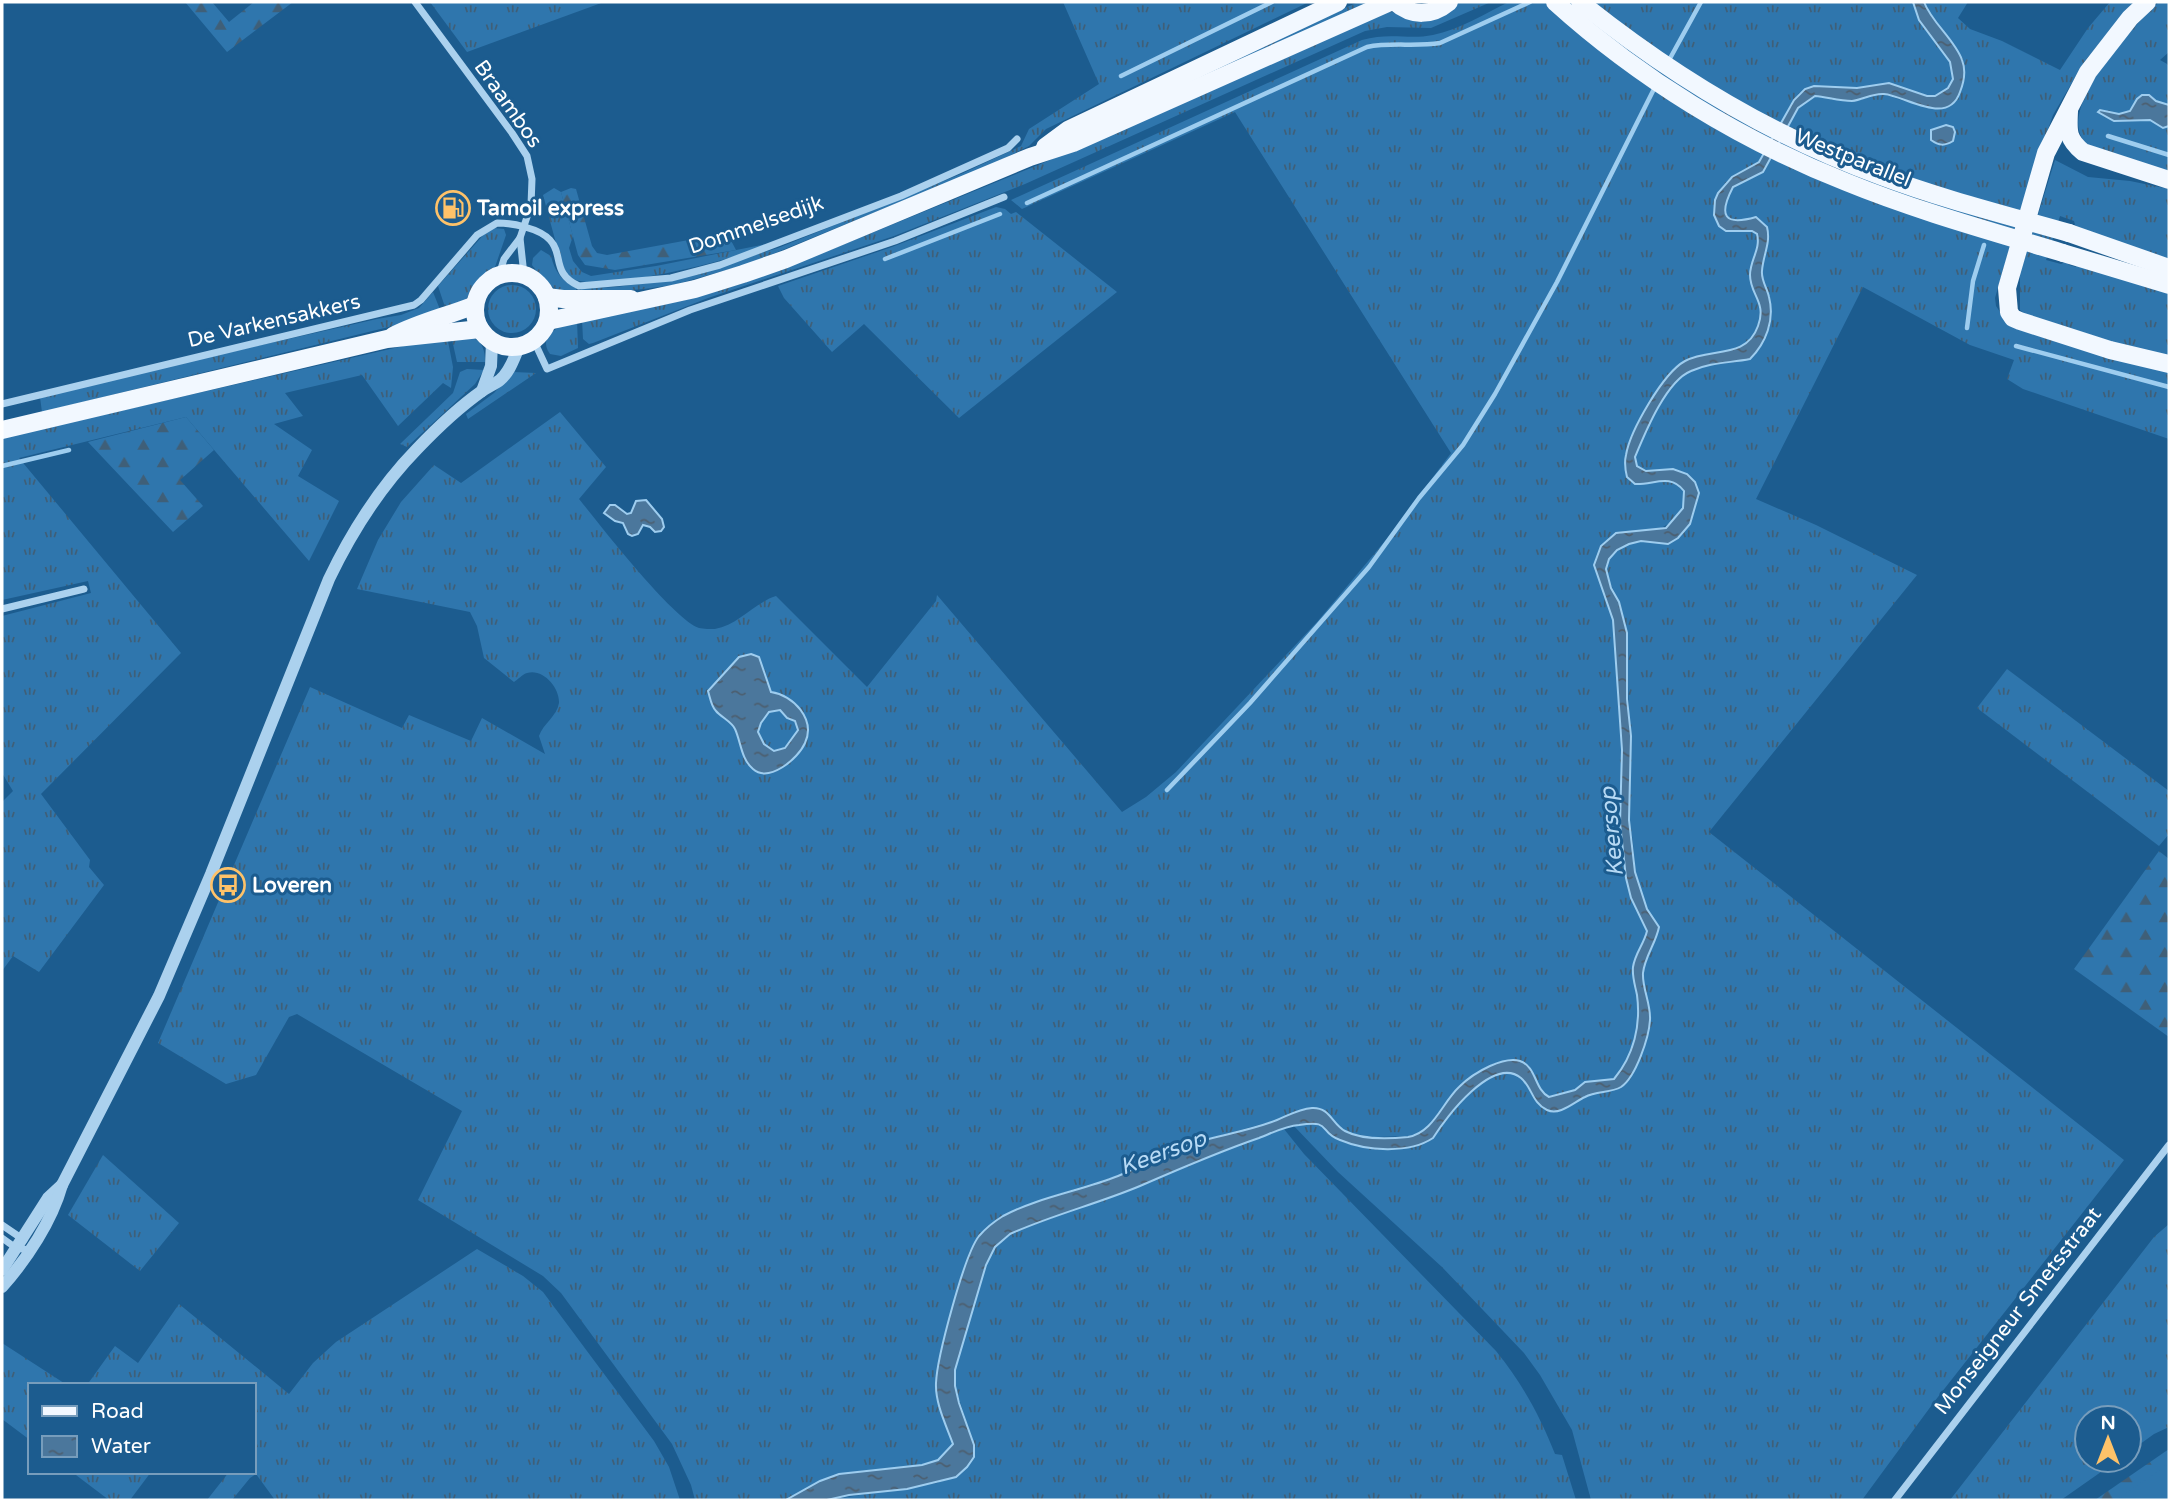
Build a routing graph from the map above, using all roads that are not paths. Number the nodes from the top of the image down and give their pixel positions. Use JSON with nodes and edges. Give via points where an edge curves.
{"nodes":[{"id":1,"x":415,"y":2,"type":"edge"},
{"id":2,"x":1335,"y":2,"type":"edge"},
{"id":3,"x":1393,"y":2,"type":"edge"},
{"id":4,"x":1449,"y":2,"type":"edge"},
{"id":5,"x":1555,"y":2,"type":"edge"},
{"id":6,"x":1580,"y":2,"type":"edge"},
{"id":7,"x":2147,"y":2,"type":"edge"},
{"id":8,"x":2069,"y":111,"type":"junction"},
{"id":9,"x":1017,"y":139,"type":"dead end"},
{"id":10,"x":1030,"y":157,"type":"junction"},
{"id":11,"x":2169,"y":180,"type":"edge"},
{"id":12,"x":1004,"y":197,"type":"dead end"},
{"id":13,"x":524,"y":228,"type":"junction"},
{"id":14,"x":520,"y":238,"type":"junction"},
{"id":15,"x":2169,"y":268,"type":"edge"},
{"id":16,"x":499,"y":275,"type":"junction"},
{"id":17,"x":524,"y":275,"type":"junction"},
{"id":18,"x":2169,"y":285,"type":"edge"},
{"id":19,"x":547,"y":297,"type":"junction"},
{"id":20,"x":642,"y":300,"type":"junction"},
{"id":21,"x":475,"y":305,"type":"junction"},
{"id":22,"x":548,"y":321,"type":"junction"},
{"id":23,"x":486,"y":336,"type":"junction"},
{"id":24,"x":387,"y":339,"type":"junction"},
{"id":25,"x":526,"y":344,"type":"junction"},
{"id":26,"x":2169,"y":364,"type":"edge"},
{"id":27,"x":482,"y":391,"type":"junction"},
{"id":28,"x":2,"y":404,"type":"edge"},
{"id":29,"x":2,"y":430,"type":"edge"},
{"id":30,"x":84,"y":589,"type":"dead end"},
{"id":31,"x":2,"y":609,"type":"edge"},
{"id":32,"x":2169,"y":1145,"type":"edge"},
{"id":33,"x":2,"y":1225,"type":"edge"},
{"id":34,"x":2,"y":1238,"type":"edge"},
{"id":35,"x":23,"y":1245,"type":"junction"},
{"id":36,"x":2,"y":1270,"type":"edge"},
{"id":37,"x":2,"y":1287,"type":"edge"},
{"id":38,"x":1895,"y":1500,"type":"edge"}],
"edges":[{"from":1,"to":13,"type":"street","name":"Braambos","via":[[523,149],[533,188]]},
{"from":2,"to":10,"type":"main road","name":"Dommelsedijk","via":[[1068,131]]},
{"from":3,"to":4,"type":"main road","via":[[1419,13]]},
{"from":3,"to":10,"type":"main road","name":"Dommelsedijk","via":[[1073,143]]},
{"from":5,"to":18,"type":"main road","name":"Westparallel","bridge":true,"via":[[1653,79],[1770,148],[1879,195]]},
{"from":6,"to":15,"type":"main road","name":"Westparallel","bridge":true,"via":[[1697,87],[1824,153],[1881,177]]},
{"from":7,"to":8,"type":"main road","via":[[2088,72]]},
{"from":8,"to":11,"type":"main road","via":[[2072,143],[2083,152]]},
{"from":8,"to":26,"type":"main road","via":[[2046,153],[2009,276],[2009,312],[2012,318],[2033,325]]},
{"from":9,"to":13,"type":"street","name":"Dommelsedijk","via":[[1008,148],[901,196],[720,265],[671,278],[579,286],[562,273],[552,241]]},
{"from":10,"to":20,"type":"main road","name":"Dommelsedijk","via":[[786,260],[695,289]]},
{"from":12,"to":25,"type":"street","via":[[895,241],[690,310],[547,369]]},
{"from":13,"to":14,"type":"street","name":"Braambos"},
{"from":13,"to":28,"type":"street","name":"De Varkensakkers","via":[[501,223],[489,226],[414,305]]},
{"from":14,"to":16,"type":"street","name":"Braambos"},
{"from":14,"to":17,"type":"street","name":"Braambos"},
{"from":16,"to":17,"type":"main road"},
{"from":16,"to":21,"type":"main road","via":[[483,287]]},
{"from":17,"to":19,"type":"main road"},
{"from":19,"to":20,"type":"main road","name":"Dommelsedijk"},
{"from":19,"to":22,"type":"main road"},
{"from":20,"to":22,"type":"main road","name":"Dommelsedijk"},
{"from":21,"to":23,"type":"main road"},
{"from":21,"to":24,"type":"main road","via":[[415,324]]},
{"from":22,"to":25,"type":"main road","via":[[540,336]]},
{"from":23,"to":24,"type":"main road"},
{"from":23,"to":25,"type":"main road","via":[[510,348]]},
{"from":23,"to":27,"type":"street","via":[[491,366]]},
{"from":24,"to":29,"type":"main road"},
{"from":25,"to":27,"type":"street","via":[[500,380]]},
{"from":27,"to":35,"type":"street","via":[[415,451],[383,488],[344,548],[159,996],[57,1203]]},
{"from":30,"to":31,"type":"street"},
{"from":32,"to":38,"type":"street","name":"Monseigneur Smetsstraat"},
{"from":33,"to":35,"type":"street"},
{"from":34,"to":35,"type":"street"},
{"from":35,"to":36,"type":"street"},
{"from":35,"to":37,"type":"street"}]}
